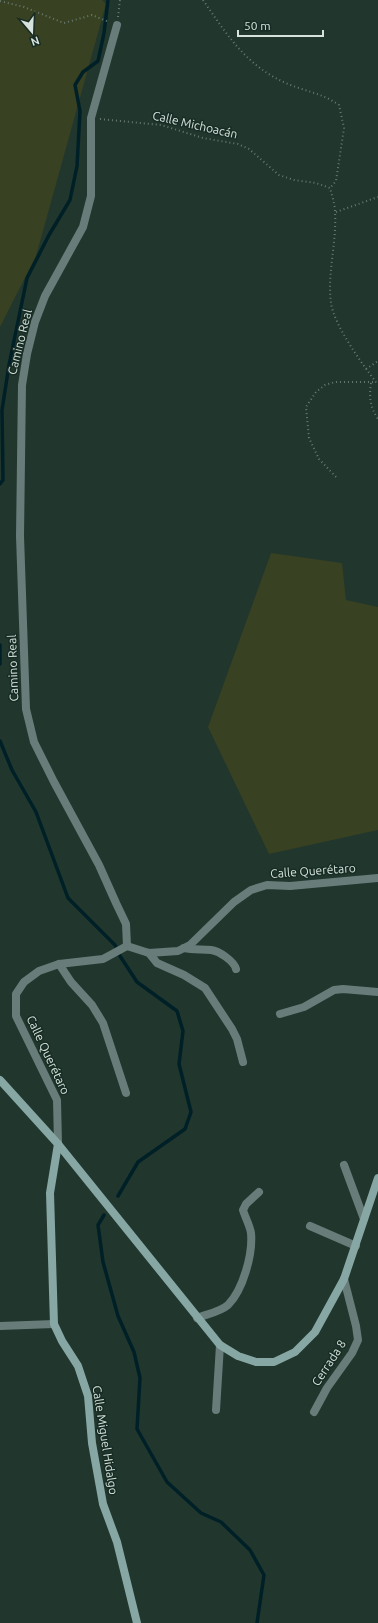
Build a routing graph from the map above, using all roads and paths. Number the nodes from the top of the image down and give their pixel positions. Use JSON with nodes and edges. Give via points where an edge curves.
{"nodes":[{"id":1,"x":0,"y":0,"type":"edge"},
{"id":2,"x":120,"y":0,"type":"edge"},
{"id":3,"x":203,"y":0,"type":"edge"},
{"id":4,"x":117,"y":25,"type":"junction"},
{"id":5,"x":91,"y":118,"type":"junction"},
{"id":6,"x":330,"y":188,"type":"junction"},
{"id":7,"x":378,"y":197,"type":"edge"},
{"id":8,"x":335,"y":212,"type":"junction"},
{"id":9,"x":378,"y":361,"type":"edge"},
{"id":10,"x":366,"y":369,"type":"junction"},
{"id":11,"x":377,"y":382,"type":"edge"},
{"id":12,"x":371,"y":383,"type":"junction"},
{"id":13,"x":378,"y":419,"type":"edge"},
{"id":14,"x":336,"y":477,"type":"dead end"},
{"id":15,"x":378,"y":878,"type":"edge"},
{"id":16,"x":126,"y":946,"type":"junction"},
{"id":17,"x":184,"y":948,"type":"junction"},
{"id":18,"x":149,"y":954,"type":"junction"},
{"id":19,"x":59,"y":964,"type":"junction"},
{"id":20,"x":236,"y":970,"type":"dead end"},
{"id":21,"x":378,"y":992,"type":"edge"},
{"id":22,"x":280,"y":1014,"type":"dead end"},
{"id":23,"x":243,"y":1062,"type":"dead end"},
{"id":24,"x":0,"y":1080,"type":"edge"},
{"id":25,"x":126,"y":1093,"type":"dead end"},
{"id":26,"x":58,"y":1144,"type":"junction"},
{"id":27,"x":344,"y":1165,"type":"dead end"},
{"id":28,"x":378,"y":1178,"type":"edge"},
{"id":29,"x":259,"y":1192,"type":"dead end"},
{"id":30,"x":364,"y":1219,"type":"junction"},
{"id":31,"x":310,"y":1226,"type":"dead end"},
{"id":32,"x":356,"y":1246,"type":"junction"},
{"id":33,"x":344,"y":1279,"type":"junction"},
{"id":34,"x":197,"y":1318,"type":"junction"},
{"id":35,"x":54,"y":1324,"type":"junction"},
{"id":36,"x":0,"y":1326,"type":"edge"},
{"id":37,"x":220,"y":1345,"type":"junction"},
{"id":38,"x":216,"y":1410,"type":"dead end"},
{"id":39,"x":314,"y":1412,"type":"dead end"},
{"id":40,"x":137,"y":1623,"type":"edge"}],
"edges":[{"from":1,"to":4,"type":"path","via":[[64,23],[92,16]]},
{"from":2,"to":4,"type":"path"},
{"from":3,"to":6,"type":"path","via":[[240,51],[264,72],[330,98],[339,105],[344,128],[336,181]]},
{"from":4,"to":5,"type":"street","name":"Camino Real"},
{"from":5,"to":6,"type":"path","name":"Calle Michoacán","via":[[161,125],[203,138],[238,144],[249,149],[279,174]]},
{"from":5,"to":16,"type":"street","name":"Camino Real","via":[[90,196],[83,227],[45,296],[35,322],[22,385],[20,536],[26,708],[34,742],[99,865],[126,924]]},
{"from":6,"to":8,"type":"path"},
{"from":7,"to":8,"type":"path"},
{"from":8,"to":10,"type":"path","via":[[331,303],[334,318]]},
{"from":9,"to":10,"type":"path"},
{"from":10,"to":11,"type":"path"},
{"from":11,"to":12,"type":"path"},
{"from":12,"to":13,"type":"path","via":[[371,407]]},
{"from":12,"to":14,"type":"path","via":[[355,381],[325,385],[316,392],[306,407],[309,438],[319,459]]},
{"from":15,"to":17,"type":"street","name":"Calle Querétaro","via":[[290,886],[267,885],[251,890],[234,902]]},
{"from":16,"to":18,"type":"street","name":"Calle Querétaro"},
{"from":16,"to":19,"type":"street","name":"Calle Querétaro","via":[[103,959]]},
{"from":17,"to":18,"type":"street","name":"Calle Querétaro"},
{"from":17,"to":20,"type":"street","via":[[212,950],[229,960],[235,965]]},
{"from":18,"to":23,"type":"street","via":[[157,963],[205,988],[226,1018]]},
{"from":19,"to":25,"type":"street","via":[[103,1023]]},
{"from":19,"to":26,"type":"street","name":"Calle Querétaro","via":[[39,971],[24,982],[16,994],[15,1006],[16,1016],[57,1100]]},
{"from":21,"to":22,"type":"street","via":[[334,990],[304,1007]]},
{"from":24,"to":26,"type":"main road"},
{"from":26,"to":34,"type":"main road"},
{"from":26,"to":35,"type":"main road","name":"Calle Miguel Hidalgo","via":[[50,1193]]},
{"from":27,"to":30,"type":"street"},
{"from":28,"to":30,"type":"main road"},
{"from":29,"to":34,"type":"street","via":[[243,1210],[251,1232],[251,1249],[245,1275],[234,1298],[227,1306]]},
{"from":30,"to":32,"type":"main road"},
{"from":31,"to":32,"type":"street"},
{"from":32,"to":33,"type":"main road"},
{"from":33,"to":37,"type":"main road","via":[[315,1332],[295,1352],[274,1362],[256,1362],[238,1356]]},
{"from":33,"to":39,"type":"street","name":"Cerrada 8","via":[[358,1340]]},
{"from":34,"to":37,"type":"main road"},
{"from":35,"to":36,"type":"street"},
{"from":35,"to":40,"type":"main road","name":"Calle Miguel Hidalgo","via":[[78,1366],[88,1396],[92,1443],[103,1504],[116,1542]]},
{"from":37,"to":38,"type":"street"}]}
